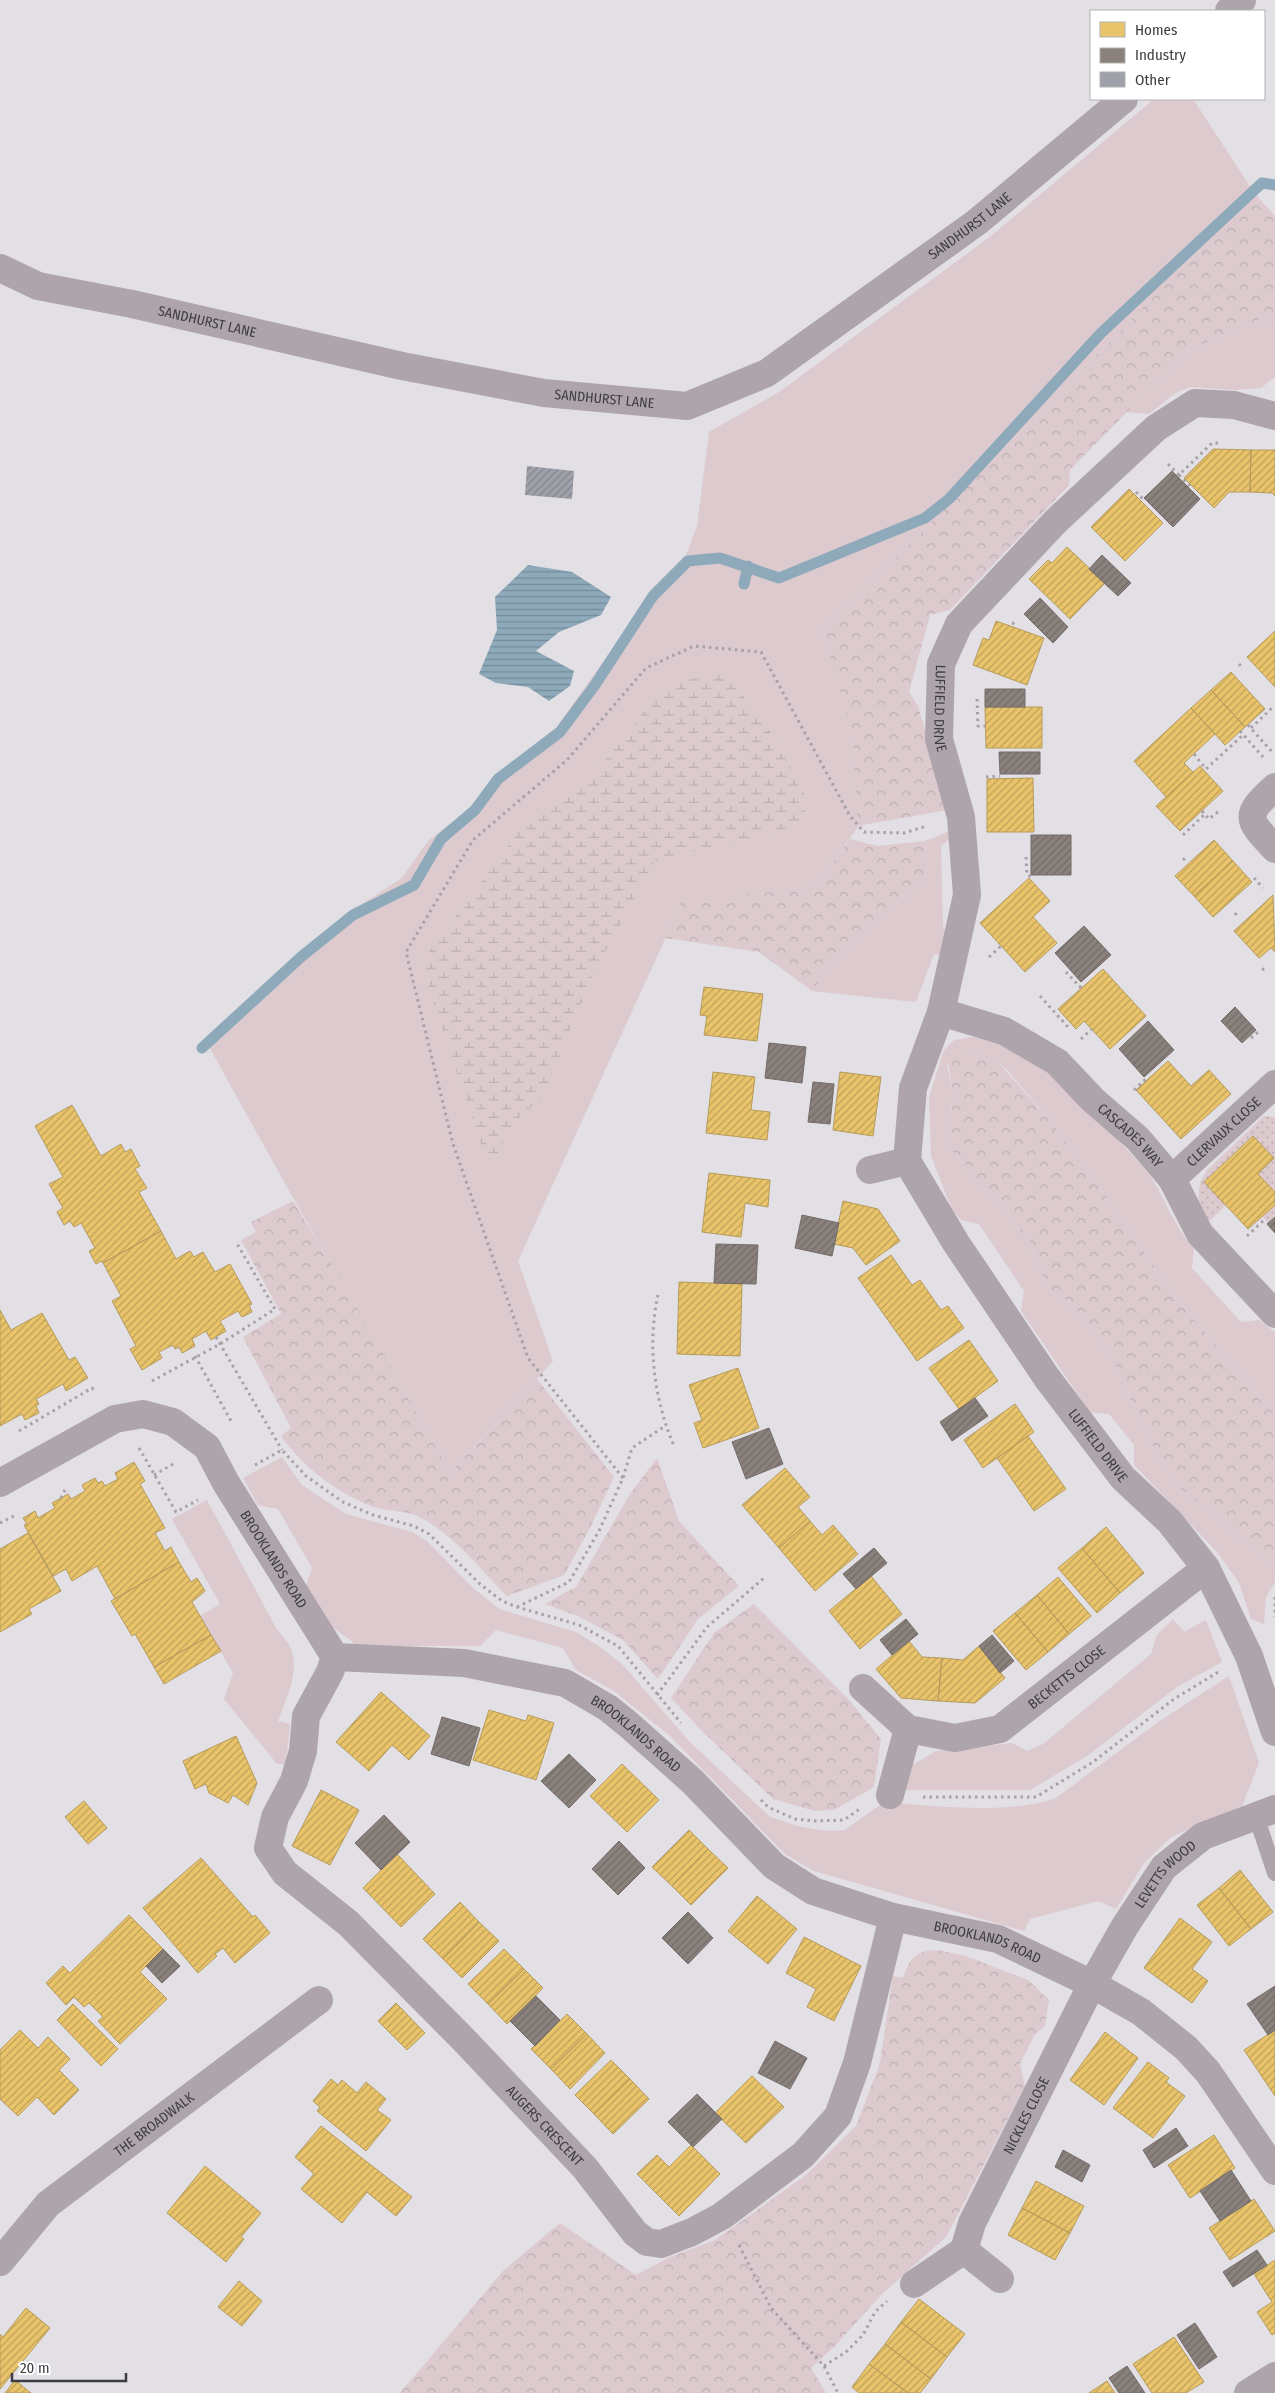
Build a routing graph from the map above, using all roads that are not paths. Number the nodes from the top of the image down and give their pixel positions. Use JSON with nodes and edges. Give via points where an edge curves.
{"nodes":[{"id":1,"x":1242,"y":0,"type":"edge"},
{"id":2,"x":1230,"y":10,"type":"edge"},
{"id":3,"x":1123,"y":100,"type":"edge"},
{"id":4,"x":0,"y":268,"type":"edge"},
{"id":5,"x":1275,"y":416,"type":"edge"},
{"id":6,"x":1272,"y":775,"type":"edge"},
{"id":7,"x":1275,"y":849,"type":"edge"},
{"id":8,"x":941,"y":1012,"type":"junction"},
{"id":9,"x":1275,"y":1084,"type":"edge"},
{"id":10,"x":907,"y":1161,"type":"junction"},
{"id":11,"x":870,"y":1170,"type":"dead end"},
{"id":12,"x":1172,"y":1179,"type":"junction"},
{"id":13,"x":1275,"y":1314,"type":"edge"},
{"id":14,"x":0,"y":1483,"type":"edge"},
{"id":15,"x":1206,"y":1568,"type":"junction"},
{"id":16,"x":335,"y":1657,"type":"junction"},
{"id":17,"x":863,"y":1688,"type":"dead end"},
{"id":18,"x":908,"y":1729,"type":"junction"},
{"id":19,"x":1275,"y":1732,"type":"edge"},
{"id":20,"x":890,"y":1795,"type":"road end"},
{"id":21,"x":1266,"y":1813,"type":"edge"},
{"id":22,"x":1275,"y":1873,"type":"edge"},
{"id":23,"x":894,"y":1917,"type":"junction"},
{"id":24,"x":1092,"y":1984,"type":"junction"},
{"id":25,"x":320,"y":2000,"type":"dead end"},
{"id":26,"x":1275,"y":2171,"type":"edge"},
{"id":27,"x":964,"y":2250,"type":"junction"},
{"id":28,"x":0,"y":2262,"type":"edge"},
{"id":29,"x":1000,"y":2279,"type":"dead end"},
{"id":30,"x":914,"y":2284,"type":"road end"},
{"id":31,"x":1275,"y":2376,"type":"edge"},
{"id":32,"x":1248,"y":2393,"type":"edge"}],
"edges":[{"from":1,"to":2,"type":"street"},
{"from":3,"to":4,"type":"street","name":"SANDHURST LANE","via":[[977,222],[767,373],[687,406],[544,393],[402,366],[132,304],[38,286]]},
{"from":5,"to":8,"type":"street","name":"LUFFIELD DRIVE","via":[[1234,405],[1194,402],[1156,428],[1056,521],[959,624],[941,664],[939,738],[961,817],[967,895]]},
{"from":6,"to":7,"type":"street","via":[[1252,817],[1253,824]]},
{"from":8,"to":10,"type":"street","name":"LUFFIELD DRIVE","via":[[913,1088]]},
{"from":8,"to":12,"type":"street","name":"CASCADES WAY","via":[[1004,1031],[1057,1062],[1093,1100],[1138,1139]]},
{"from":9,"to":12,"type":"street","name":"CLERVAUX CLOSE"},
{"from":10,"to":11,"type":"street"},
{"from":10,"to":15,"type":"street","name":"LUFFIELD DRIVE","via":[[956,1243],[1047,1378],[1123,1478],[1170,1522]]},
{"from":12,"to":13,"type":"street","name":"CASCADES WAY","via":[[1200,1234]]},
{"from":14,"to":16,"type":"street","name":"BROOKLANDS ROAD","via":[[115,1419],[143,1414],[173,1422],[207,1447],[226,1483]]},
{"from":15,"to":18,"type":"street","name":"BECKETTS CLOSE","via":[[1000,1729],[955,1738]]},
{"from":15,"to":19,"type":"street","name":"LUFFIELD DRIVE","via":[[1250,1656]]},
{"from":16,"to":23,"type":"street","name":"BROOKLANDS ROAD","via":[[464,1663],[565,1683],[608,1708],[649,1741],[774,1866],[813,1891]]},
{"from":16,"to":23,"type":"street","name":"AUGERS CRESCENT","via":[[306,1716],[303,1751],[294,1782],[275,1817],[268,1848],[285,1873],[348,1923],[456,2032],[585,2168],[635,2233],[647,2242],[661,2244],[722,2216],[802,2155],[838,2116],[857,2063]]},
{"from":17,"to":18,"type":"street"},
{"from":18,"to":20,"type":"street"},
{"from":21,"to":22,"type":"lane"},
{"from":21,"to":24,"type":"street","name":"LEVETTS WOOD","via":[[1203,1836],[1164,1867]]},
{"from":23,"to":24,"type":"street","name":"BROOKLANDS ROAD","via":[[998,1939]]},
{"from":24,"to":26,"type":"street","name":"BROOKLANDS ROAD","via":[[1141,2012],[1186,2048],[1208,2072]]},
{"from":24,"to":27,"type":"street","name":"NICKLES CLOSE","via":[[972,2223]]},
{"from":25,"to":28,"type":"street","name":"THE BROADWALK","via":[[48,2204]]},
{"from":27,"to":29,"type":"street"},
{"from":27,"to":30,"type":"street"},
{"from":31,"to":32,"type":"street"}]}
